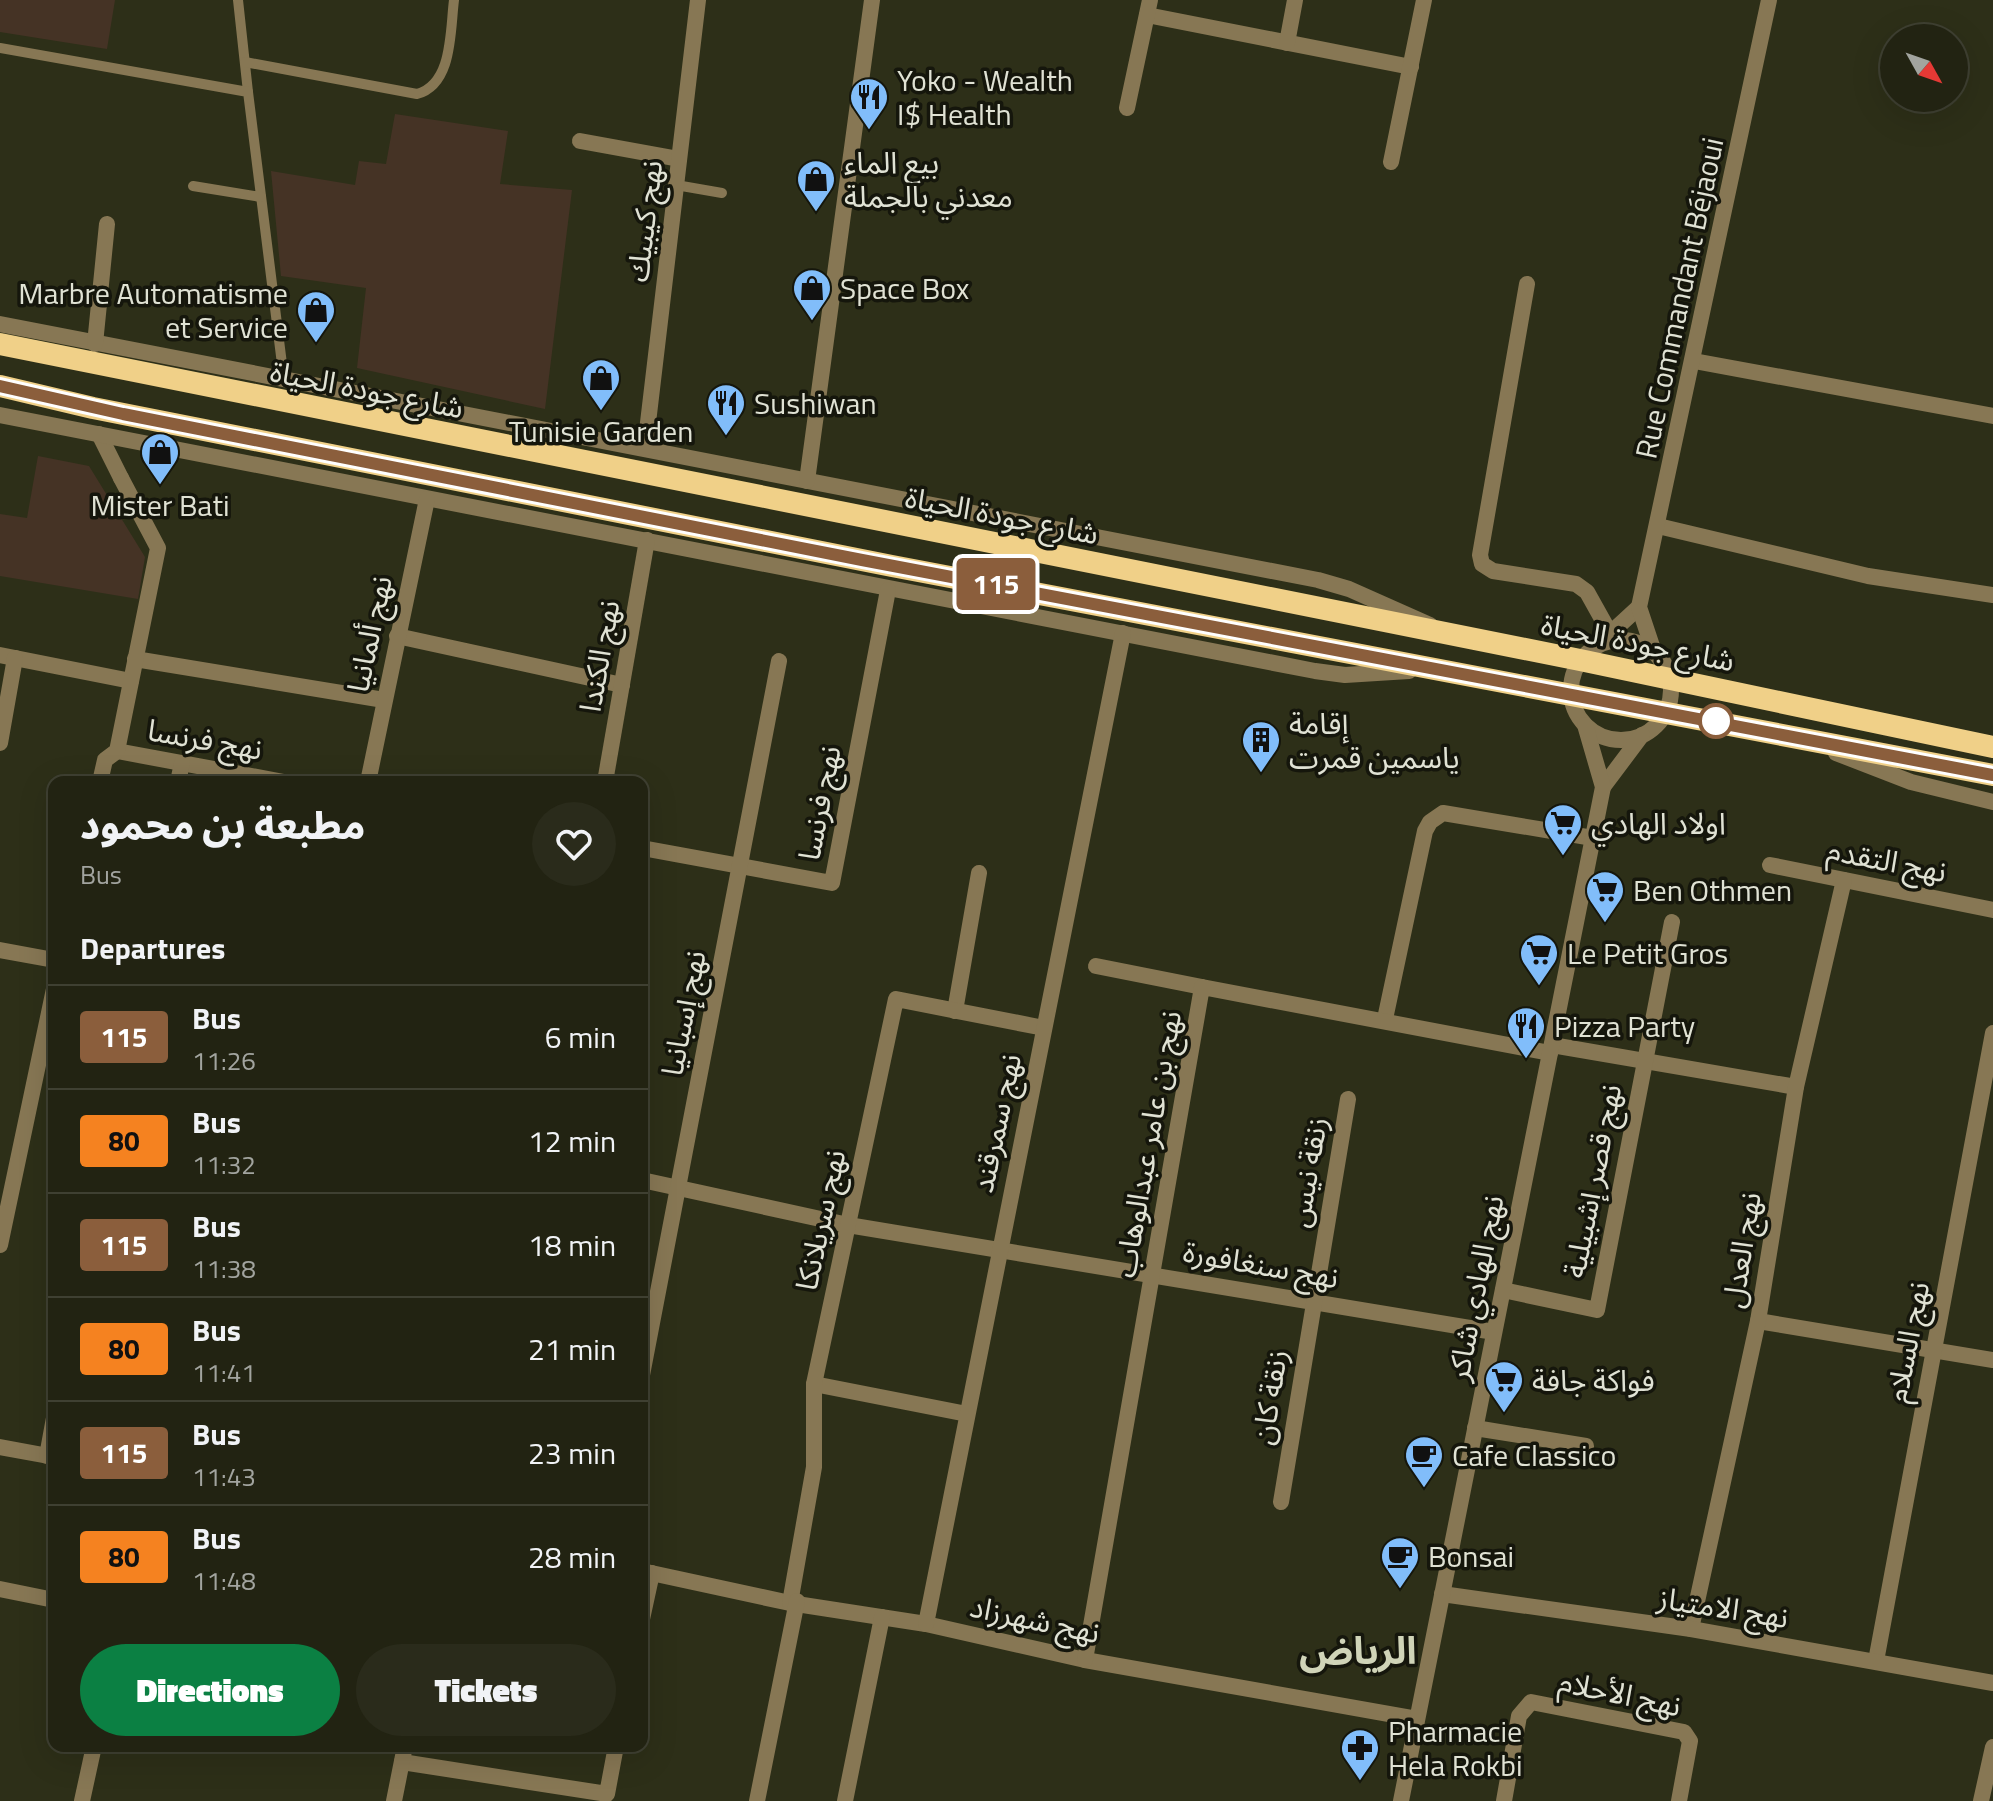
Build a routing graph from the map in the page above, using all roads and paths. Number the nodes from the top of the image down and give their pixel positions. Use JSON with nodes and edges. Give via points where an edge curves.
{"nodes":[{"id":1,"x":238,"y":0,"type":"edge"},
{"id":2,"x":454,"y":0,"type":"edge"},
{"id":3,"x":698,"y":0,"type":"edge"},
{"id":4,"x":872,"y":0,"type":"edge"},
{"id":5,"x":1295,"y":0,"type":"edge"},
{"id":6,"x":1424,"y":0,"type":"edge"},
{"id":7,"x":1769,"y":0,"type":"edge"},
{"id":8,"x":1149,"y":7,"type":"edge"},
{"id":9,"x":1287,"y":43,"type":"junction"},
{"id":10,"x":0,"y":48,"type":"edge"},
{"id":11,"x":245,"y":62,"type":"junction"},
{"id":12,"x":1411,"y":67,"type":"junction"},
{"id":13,"x":248,"y":92,"type":"junction"},
{"id":14,"x":1127,"y":108,"type":"dead end"},
{"id":15,"x":580,"y":141,"type":"dead end"},
{"id":16,"x":679,"y":159,"type":"junction"},
{"id":17,"x":1391,"y":162,"type":"dead end"},
{"id":18,"x":676,"y":185,"type":"junction"},
{"id":19,"x":193,"y":186,"type":"dead end"},
{"id":20,"x":722,"y":193,"type":"dead end"},
{"id":21,"x":261,"y":197,"type":"junction"},
{"id":22,"x":107,"y":224,"type":"dead end"},
{"id":23,"x":1527,"y":284,"type":"dead end"},
{"id":24,"x":0,"y":324,"type":"edge"},
{"id":25,"x":0,"y":344,"type":"edge"},
{"id":26,"x":95,"y":344,"type":"junction"},
{"id":27,"x":1694,"y":361,"type":"junction"},
{"id":28,"x":284,"y":380,"type":"junction"},
{"id":29,"x":0,"y":386,"type":"edge"},
{"id":30,"x":0,"y":415,"type":"edge"},
{"id":31,"x":1993,"y":416,"type":"edge"},
{"id":32,"x":99,"y":434,"type":"junction"},
{"id":33,"x":645,"y":448,"type":"junction"},
{"id":34,"x":807,"y":481,"type":"junction"},
{"id":35,"x":427,"y":499,"type":"junction"},
{"id":36,"x":1658,"y":526,"type":"junction"},
{"id":37,"x":647,"y":540,"type":"junction"},
{"id":38,"x":888,"y":590,"type":"junction"},
{"id":39,"x":1993,"y":595,"type":"edge"},
{"id":40,"x":1639,"y":607,"type":"junction"},
{"id":41,"x":1123,"y":633,"type":"junction"},
{"id":42,"x":1449,"y":635,"type":"junction"},
{"id":43,"x":1611,"y":635,"type":"junction"},
{"id":44,"x":397,"y":636,"type":"junction"},
{"id":45,"x":1587,"y":653,"type":"junction"},
{"id":46,"x":8,"y":657,"type":"edge"},
{"id":47,"x":135,"y":659,"type":"junction"},
{"id":48,"x":779,"y":661,"type":"dead end"},
{"id":49,"x":1431,"y":669,"type":"junction"},
{"id":50,"x":1667,"y":671,"type":"junction"},
{"id":51,"x":131,"y":681,"type":"junction"},
{"id":52,"x":622,"y":685,"type":"junction"},
{"id":53,"x":1570,"y":695,"type":"junction"},
{"id":54,"x":384,"y":700,"type":"junction"},
{"id":55,"x":1666,"y":712,"type":"junction"},
{"id":56,"x":1585,"y":725,"type":"junction"},
{"id":57,"x":1642,"y":735,"type":"junction"},
{"id":58,"x":1790,"y":735,"type":"junction"},
{"id":59,"x":0,"y":743,"type":"edge"},
{"id":60,"x":1993,"y":747,"type":"edge"},
{"id":61,"x":117,"y":751,"type":"junction"},
{"id":62,"x":182,"y":763,"type":"junction"},
{"id":63,"x":1993,"y":775,"type":"edge"},
{"id":64,"x":101,"y":776,"type":"edge"},
{"id":65,"x":179,"y":776,"type":"edge"},
{"id":66,"x":252,"y":776,"type":"edge"},
{"id":67,"x":369,"y":776,"type":"edge"},
{"id":68,"x":606,"y":776,"type":"edge"},
{"id":69,"x":1603,"y":787,"type":"junction"},
{"id":70,"x":1993,"y":802,"type":"edge"},
{"id":71,"x":1593,"y":838,"type":"junction"},
{"id":72,"x":648,"y":849,"type":"edge"},
{"id":73,"x":1770,"y":865,"type":"dead end"},
{"id":74,"x":740,"y":866,"type":"junction"},
{"id":75,"x":979,"y":873,"type":"dead end"},
{"id":76,"x":1844,"y":880,"type":"junction"},
{"id":77,"x":1993,"y":910,"type":"edge"},
{"id":78,"x":1672,"y":922,"type":"dead end"},
{"id":79,"x":0,"y":950,"type":"edge"},
{"id":80,"x":48,"y":959,"type":"edge"},
{"id":81,"x":1096,"y":966,"type":"dead end"},
{"id":82,"x":1202,"y":987,"type":"junction"},
{"id":83,"x":955,"y":1011,"type":"junction"},
{"id":84,"x":48,"y":1017,"type":"edge"},
{"id":85,"x":1385,"y":1019,"type":"junction"},
{"id":86,"x":1044,"y":1028,"type":"junction"},
{"id":87,"x":1993,"y":1033,"type":"edge"},
{"id":88,"x":1551,"y":1049,"type":"junction"},
{"id":89,"x":1643,"y":1062,"type":"junction"},
{"id":90,"x":1796,"y":1087,"type":"junction"},
{"id":91,"x":1348,"y":1099,"type":"dead end"},
{"id":92,"x":648,"y":1181,"type":"edge"},
{"id":93,"x":678,"y":1186,"type":"junction"},
{"id":94,"x":848,"y":1225,"type":"junction"},
{"id":95,"x":0,"y":1245,"type":"edge"},
{"id":96,"x":998,"y":1250,"type":"junction"},
{"id":97,"x":1153,"y":1274,"type":"junction"},
{"id":98,"x":1503,"y":1290,"type":"junction"},
{"id":99,"x":1313,"y":1301,"type":"junction"},
{"id":100,"x":1758,"y":1321,"type":"junction"},
{"id":101,"x":1494,"y":1332,"type":"junction"},
{"id":102,"x":648,"y":1344,"type":"edge"},
{"id":103,"x":1934,"y":1352,"type":"junction"},
{"id":104,"x":1993,"y":1360,"type":"edge"},
{"id":105,"x":814,"y":1384,"type":"junction"},
{"id":106,"x":967,"y":1414,"type":"junction"},
{"id":107,"x":1475,"y":1428,"type":"junction"},
{"id":108,"x":1586,"y":1446,"type":"dead end"},
{"id":109,"x":0,"y":1447,"type":"edge"},
{"id":110,"x":48,"y":1456,"type":"edge"},
{"id":111,"x":1281,"y":1502,"type":"dead end"},
{"id":112,"x":648,"y":1572,"type":"edge"},
{"id":113,"x":0,"y":1589,"type":"edge"},
{"id":114,"x":1442,"y":1594,"type":"junction"},
{"id":115,"x":48,"y":1599,"type":"edge"},
{"id":116,"x":794,"y":1602,"type":"junction"},
{"id":117,"x":882,"y":1617,"type":"junction"},
{"id":118,"x":926,"y":1624,"type":"junction"},
{"id":119,"x":1691,"y":1629,"type":"junction"},
{"id":120,"x":1085,"y":1660,"type":"junction"},
{"id":121,"x":1876,"y":1661,"type":"junction"},
{"id":122,"x":1993,"y":1683,"type":"edge"},
{"id":123,"x":1417,"y":1719,"type":"junction"},
{"id":124,"x":1993,"y":1747,"type":"edge"},
{"id":125,"x":93,"y":1752,"type":"edge"},
{"id":126,"x":615,"y":1752,"type":"edge"},
{"id":127,"x":403,"y":1754,"type":"edge"},
{"id":128,"x":1989,"y":1785,"type":"edge"},
{"id":129,"x":82,"y":1801,"type":"edge"},
{"id":130,"x":394,"y":1801,"type":"edge"},
{"id":131,"x":757,"y":1801,"type":"edge"},
{"id":132,"x":845,"y":1801,"type":"edge"},
{"id":133,"x":1401,"y":1801,"type":"edge"},
{"id":134,"x":1504,"y":1801,"type":"edge"},
{"id":135,"x":1679,"y":1801,"type":"edge"},
{"id":136,"x":1981,"y":1801,"type":"edge"}],
"edges":[{"from":1,"to":11,"type":"lane"},
{"from":2,"to":11,"type":"lane","via":[[443,75],[432,90],[417,94]]},
{"from":3,"to":16,"type":"street","name":"نهج كيبيك"},
{"from":4,"to":34,"type":"street"},
{"from":5,"to":9,"type":"street"},
{"from":6,"to":12,"type":"street"},
{"from":7,"to":27,"type":"street","name":"Rue Commandant Béjaoui"},
{"from":8,"to":9,"type":"street"},
{"from":8,"to":14,"type":"street"},
{"from":9,"to":12,"type":"street"},
{"from":10,"to":13,"type":"lane"},
{"from":11,"to":13,"type":"lane"},
{"from":12,"to":17,"type":"street"},
{"from":13,"to":21,"type":"lane"},
{"from":15,"to":16,"type":"street"},
{"from":16,"to":18,"type":"street","name":"نهج كيبيك"},
{"from":18,"to":20,"type":"lane"},
{"from":18,"to":33,"type":"street","name":"نهج كيبيك"},
{"from":19,"to":21,"type":"lane"},
{"from":21,"to":28,"type":"lane"},
{"from":22,"to":26,"type":"street"},
{"from":23,"to":43,"type":"street","via":[[1482,564],[1493,571],[1576,584],[1587,592]]},
{"from":24,"to":26,"type":"street"},
{"from":25,"to":42,"type":"highway","name":"شارع جودة الحياة"},
{"from":26,"to":28,"type":"street"},
{"from":27,"to":31,"type":"street"},
{"from":27,"to":36,"type":"street","name":"Rue Commandant Béjaoui"},
{"from":28,"to":33,"type":"street"},
{"from":29,"to":49,"type":"highway"},
{"from":30,"to":32,"type":"street"},
{"from":32,"to":35,"type":"street"},
{"from":32,"to":47,"type":"street","via":[[158,548]]},
{"from":33,"to":34,"type":"street"},
{"from":34,"to":42,"type":"street","via":[[1318,580],[1406,612]]},
{"from":35,"to":37,"type":"street"},
{"from":35,"to":44,"type":"street","name":"نهج ألمانيا"},
{"from":36,"to":39,"type":"street","via":[[1868,576]]},
{"from":36,"to":40,"type":"street","name":"Rue Commandant Béjaoui"},
{"from":37,"to":38,"type":"street"},
{"from":37,"to":52,"type":"street","name":"نهج الكندا"},
{"from":38,"to":41,"type":"street"},
{"from":38,"to":74,"type":"street","name":"نهج فرنسا","via":[[832,883]]},
{"from":40,"to":43,"type":"street"},
{"from":40,"to":50,"type":"street"},
{"from":41,"to":49,"type":"street","via":[[1345,675]]},
{"from":41,"to":86,"type":"street","name":"نهج سمرقند"},
{"from":42,"to":45,"type":"highway","name":"شارع جودة الحياة"},
{"from":43,"to":45,"type":"street"},
{"from":44,"to":52,"type":"street"},
{"from":44,"to":54,"type":"street","name":"نهج ألمانيا"},
{"from":45,"to":50,"type":"highway","name":"شارع جودة الحياة"},
{"from":45,"to":53,"type":"street","via":[[1572,677]]},
{"from":46,"to":51,"type":"street"},
{"from":46,"to":59,"type":"street"},
{"from":47,"to":51,"type":"street"},
{"from":47,"to":54,"type":"street"},
{"from":48,"to":74,"type":"street","name":"نهج إسبانيا"},
{"from":49,"to":53,"type":"highway"},
{"from":50,"to":55,"type":"street","via":[[1671,695]]},
{"from":50,"to":60,"type":"highway","name":"شارع جودة الحياة"},
{"from":51,"to":61,"type":"street"},
{"from":52,"to":68,"type":"street","name":"نهج الكندا"},
{"from":53,"to":55,"type":"highway"},
{"from":53,"to":56,"type":"street"},
{"from":54,"to":67,"type":"street","name":"نهج ألمانيا"},
{"from":55,"to":57,"type":"street"},
{"from":55,"to":58,"type":"highway"},
{"from":56,"to":57,"type":"street","via":[[1612,739]]},
{"from":56,"to":69,"type":"street"},
{"from":57,"to":69,"type":"street"},
{"from":58,"to":63,"type":"highway"},
{"from":58,"to":70,"type":"street","via":[[1911,782]]},
{"from":61,"to":62,"type":"street","name":"نهج فرنسا"},
{"from":61,"to":64,"type":"street","via":[[105,760]]},
{"from":62,"to":65,"type":"street"},
{"from":62,"to":66,"type":"street","name":"نهج فرنسا"},
{"from":69,"to":71,"type":"street","name":"نهج الهادي شاكر"},
{"from":71,"to":85,"type":"street","via":[[1437,816],[1425,831]]},
{"from":71,"to":88,"type":"street","name":"نهج الهادي شاكر"},
{"from":72,"to":74,"type":"street","name":"نهج فرنسا"},
{"from":73,"to":76,"type":"street","name":"نهج التقدم"},
{"from":74,"to":93,"type":"street","name":"نهج إسبانيا"},
{"from":75,"to":83,"type":"street"},
{"from":76,"to":77,"type":"street","name":"نهج التقدم"},
{"from":76,"to":90,"type":"street","name":"نهج العدل"},
{"from":78,"to":89,"type":"street"},
{"from":79,"to":80,"type":"street"},
{"from":81,"to":82,"type":"street"},
{"from":82,"to":85,"type":"street","name":"نهج بن عامر عبدالوهاب"},
{"from":82,"to":97,"type":"street","name":"نهج بن عامر عبدالوهاب"},
{"from":83,"to":86,"type":"street","name":"نهج سريلانكا"},
{"from":83,"to":94,"type":"street","name":"نهج سريلانكا","via":[[896,999]]},
{"from":84,"to":95,"type":"street"},
{"from":85,"to":88,"type":"street","name":"نهج بن عامر عبدالوهاب"},
{"from":86,"to":96,"type":"street","name":"نهج سمرقند"},
{"from":87,"to":103,"type":"street","name":"نهج السلام"},
{"from":88,"to":89,"type":"street","name":"نهج بن عامر عبدالوهاب"},
{"from":88,"to":98,"type":"street","name":"نهج الهادي شاكر"},
{"from":89,"to":90,"type":"street","name":"نهج بن عامر عبدالوهاب"},
{"from":89,"to":98,"type":"street","name":"نهج قصر إشبيلية","via":[[1597,1310]]},
{"from":90,"to":100,"type":"street","name":"نهج العدل"},
{"from":91,"to":99,"type":"street","name":"زنقة نيس"},
{"from":92,"to":93,"type":"street","name":"نهج سنغافورة"},
{"from":93,"to":94,"type":"street","name":"نهج سنغافورة"},
{"from":93,"to":102,"type":"street","name":"نهج إسبانيا"},
{"from":94,"to":96,"type":"street","name":"نهج سنغافورة"},
{"from":94,"to":105,"type":"street","name":"نهج سريلانكا"},
{"from":96,"to":97,"type":"street","name":"نهج سنغافورة"},
{"from":96,"to":106,"type":"street","name":"نهج سمرقند"},
{"from":97,"to":99,"type":"street","name":"نهج سنغافورة"},
{"from":97,"to":120,"type":"street","name":"نهج بن عامر عبدالوهاب"},
{"from":98,"to":101,"type":"street","name":"نهج الهادي شاكر"},
{"from":99,"to":101,"type":"street","name":"نهج سنغافورة"},
{"from":99,"to":111,"type":"street","name":"زنقة كان"},
{"from":100,"to":103,"type":"street"},
{"from":100,"to":119,"type":"street","name":"نهج العدل"},
{"from":101,"to":107,"type":"street","name":"نهج الهادي شاكر"},
{"from":103,"to":104,"type":"street"},
{"from":103,"to":121,"type":"street","name":"نهج السلام"},
{"from":105,"to":106,"type":"street"},
{"from":105,"to":116,"type":"street","name":"نهج سريلانكا","via":[[814,1467]]},
{"from":106,"to":118,"type":"street","name":"نهج سمرقند"},
{"from":107,"to":108,"type":"street"},
{"from":107,"to":114,"type":"street","name":"نهج الهادي شاكر"},
{"from":109,"to":110,"type":"street"},
{"from":112,"to":116,"type":"street","name":"نهج شهرزاد"},
{"from":113,"to":115,"type":"street"},
{"from":114,"to":119,"type":"street","name":"نهج الامتياز"},
{"from":114,"to":123,"type":"street","name":"نهج الهادي شاكر"},
{"from":116,"to":117,"type":"street","name":"نهج شهرزاد"},
{"from":116,"to":131,"type":"street","name":"نهج سريلانكا"},
{"from":117,"to":118,"type":"street","name":"نهج شهرزاد"},
{"from":117,"to":132,"type":"street"},
{"from":118,"to":120,"type":"street","name":"نهج شهرزاد"},
{"from":119,"to":121,"type":"street","name":"نهج الامتياز"},
{"from":120,"to":123,"type":"street","name":"نهج شهرزاد"},
{"from":121,"to":122,"type":"street","name":"نهج الامتياز"},
{"from":123,"to":133,"type":"street","name":"نهج الهادي شاكر"},
{"from":124,"to":128,"type":"street"},
{"from":125,"to":129,"type":"street"},
{"from":126,"to":127,"type":"street","via":[[607,1794]]},
{"from":127,"to":130,"type":"street"},
{"from":128,"to":136,"type":"street"},
{"from":134,"to":135,"type":"street","name":"نهج الأحلام","via":[[1519,1716],[1531,1702],[1684,1732],[1690,1741]]}]}
